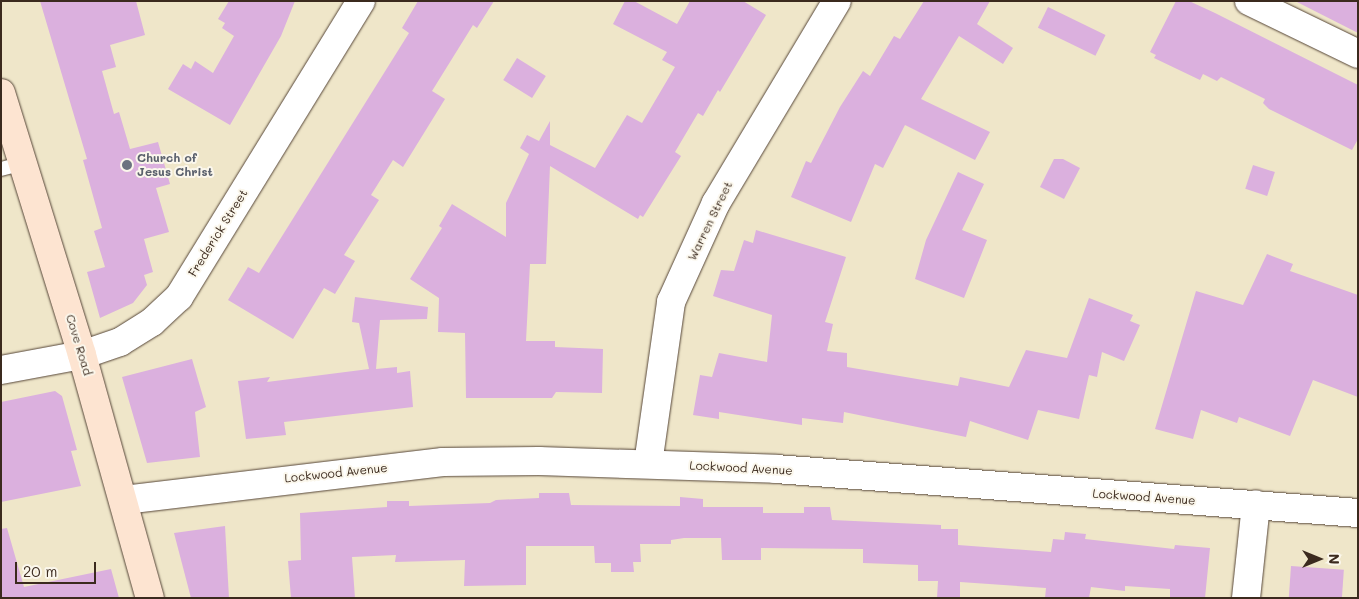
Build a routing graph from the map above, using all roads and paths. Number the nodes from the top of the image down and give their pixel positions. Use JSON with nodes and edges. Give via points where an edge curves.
{"nodes":[{"id":1,"x":361,"y":1,"type":"edge"},
{"id":2,"x":837,"y":1,"type":"edge"},
{"id":3,"x":1249,"y":1,"type":"edge"},
{"id":4,"x":1358,"y":54,"type":"edge"},
{"id":5,"x":1,"y":95,"type":"edge"},
{"id":6,"x":12,"y":166,"type":"edge"},
{"id":7,"x":82,"y":355,"type":"junction"},
{"id":8,"x":1,"y":370,"type":"edge"},
{"id":9,"x":648,"y":464,"type":"junction"},
{"id":10,"x":124,"y":500,"type":"junction"},
{"id":11,"x":1256,"y":505,"type":"junction"},
{"id":12,"x":1358,"y":513,"type":"edge"},
{"id":13,"x":150,"y":598,"type":"edge"},
{"id":14,"x":1246,"y":598,"type":"edge"}],
"edges":[{"from":1,"to":7,"type":"street","name":"Frederick Street","via":[[178,297],[152,322],[120,342]]},
{"from":2,"to":9,"type":"street","name":"Warren Street","via":[[716,203],[671,302]]},
{"from":3,"to":4,"type":"street"},
{"from":5,"to":6,"type":"main road","name":"Cove Road"},
{"from":6,"to":7,"type":"main road","name":"Cove Road"},
{"from":7,"to":8,"type":"street","name":"Frederick Street"},
{"from":7,"to":10,"type":"main road","name":"Cove Road"},
{"from":9,"to":10,"type":"street","name":"Lockwood Avenue","via":[[443,462]]},
{"from":9,"to":11,"type":"street","name":"Lockwood Avenue","via":[[776,469]]},
{"from":10,"to":13,"type":"main road","name":"Cove Road"},
{"from":11,"to":12,"type":"street","name":"Lockwood Avenue"},
{"from":11,"to":14,"type":"street"}]}
